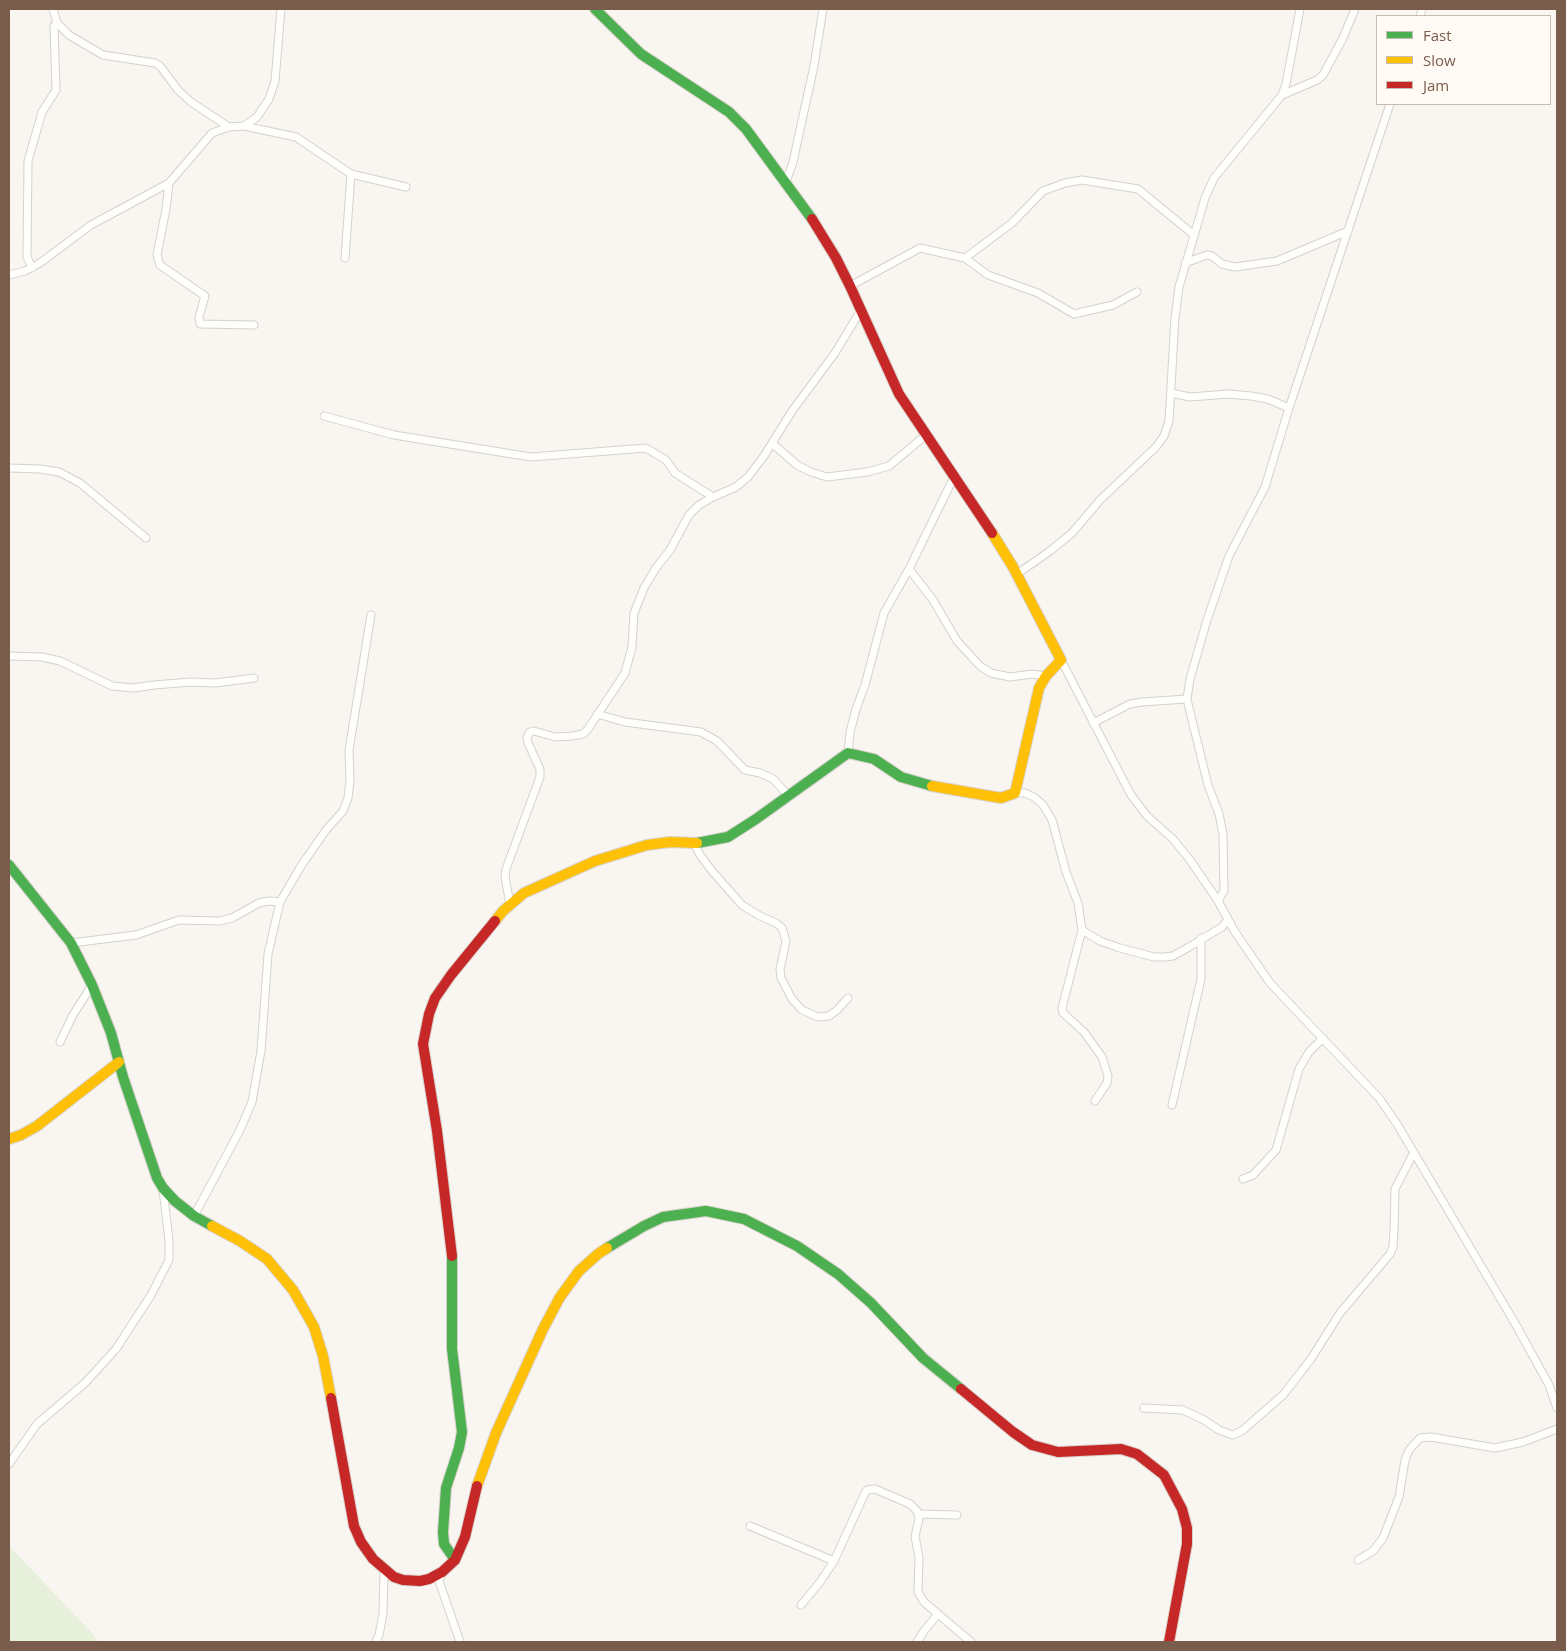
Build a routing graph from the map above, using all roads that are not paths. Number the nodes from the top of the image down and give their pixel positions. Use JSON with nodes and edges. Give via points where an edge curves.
{"nodes":[{"id":1,"x":53,"y":9,"type":"edge"},
{"id":2,"x":280,"y":9,"type":"edge"},
{"id":3,"x":594,"y":9,"type":"edge"},
{"id":4,"x":823,"y":9,"type":"edge"},
{"id":5,"x":1300,"y":9,"type":"edge"},
{"id":6,"x":1355,"y":9,"type":"edge"},
{"id":7,"x":58,"y":23,"type":"junction"},
{"id":8,"x":1282,"y":95,"type":"junction"},
{"id":9,"x":1390,"y":105,"type":"edge"},
{"id":10,"x":244,"y":126,"type":"junction"},
{"id":11,"x":229,"y":127,"type":"junction"},
{"id":12,"x":351,"y":174,"type":"junction"},
{"id":13,"x":786,"y":182,"type":"junction"},
{"id":14,"x":169,"y":183,"type":"junction"},
{"id":15,"x":406,"y":186,"type":"dead end"},
{"id":16,"x":1348,"y":231,"type":"junction"},
{"id":17,"x":1194,"y":235,"type":"junction"},
{"id":18,"x":345,"y":258,"type":"dead end"},
{"id":19,"x":965,"y":258,"type":"junction"},
{"id":20,"x":1185,"y":263,"type":"junction"},
{"id":21,"x":32,"y":268,"type":"junction"},
{"id":22,"x":9,"y":275,"type":"edge"},
{"id":23,"x":850,"y":286,"type":"junction"},
{"id":24,"x":1137,"y":292,"type":"dead end"},
{"id":25,"x":861,"y":310,"type":"junction"},
{"id":26,"x":254,"y":325,"type":"dead end"},
{"id":27,"x":1171,"y":393,"type":"junction"},
{"id":28,"x":1289,"y":408,"type":"junction"},
{"id":29,"x":324,"y":416,"type":"dead end"},
{"id":30,"x":926,"y":435,"type":"junction"},
{"id":31,"x":772,"y":443,"type":"junction"},
{"id":32,"x":9,"y":468,"type":"edge"},
{"id":33,"x":954,"y":477,"type":"junction"},
{"id":34,"x":713,"y":497,"type":"junction"},
{"id":35,"x":146,"y":538,"type":"dead end"},
{"id":36,"x":909,"y":569,"type":"junction"},
{"id":37,"x":1017,"y":574,"type":"junction"},
{"id":38,"x":371,"y":615,"type":"dead end"},
{"id":39,"x":9,"y":656,"type":"edge"},
{"id":40,"x":1061,"y":660,"type":"junction"},
{"id":41,"x":1046,"y":676,"type":"junction"},
{"id":42,"x":254,"y":678,"type":"dead end"},
{"id":43,"x":1188,"y":699,"type":"junction"},
{"id":44,"x":597,"y":714,"type":"junction"},
{"id":45,"x":1093,"y":723,"type":"junction"},
{"id":46,"x":848,"y":753,"type":"junction"},
{"id":47,"x":1015,"y":793,"type":"junction"},
{"id":48,"x":788,"y":795,"type":"junction"},
{"id":49,"x":694,"y":843,"type":"junction"},
{"id":50,"x":9,"y":865,"type":"edge"},
{"id":51,"x":1218,"y":901,"type":"junction"},
{"id":52,"x":280,"y":902,"type":"junction"},
{"id":53,"x":510,"y":904,"type":"junction"},
{"id":54,"x":1228,"y":920,"type":"junction"},
{"id":55,"x":1082,"y":930,"type":"junction"},
{"id":56,"x":1202,"y":938,"type":"junction"},
{"id":57,"x":71,"y":943,"type":"junction"},
{"id":58,"x":92,"y":985,"type":"junction"},
{"id":59,"x":848,"y":998,"type":"dead end"},
{"id":60,"x":1323,"y":1038,"type":"junction"},
{"id":61,"x":60,"y":1042,"type":"dead end"},
{"id":62,"x":119,"y":1062,"type":"junction"},
{"id":63,"x":1095,"y":1101,"type":"dead end"},
{"id":64,"x":1172,"y":1105,"type":"dead end"},
{"id":65,"x":9,"y":1139,"type":"edge"},
{"id":66,"x":1413,"y":1154,"type":"junction"},
{"id":67,"x":1243,"y":1179,"type":"dead end"},
{"id":68,"x":163,"y":1188,"type":"junction"},
{"id":69,"x":194,"y":1216,"type":"junction"},
{"id":70,"x":1555,"y":1394,"type":"edge"},
{"id":71,"x":1144,"y":1408,"type":"dead end"},
{"id":72,"x":1557,"y":1408,"type":"edge"},
{"id":73,"x":1557,"y":1429,"type":"edge"},
{"id":74,"x":9,"y":1464,"type":"edge"},
{"id":75,"x":919,"y":1515,"type":"junction"},
{"id":76,"x":957,"y":1515,"type":"dead end"},
{"id":77,"x":750,"y":1526,"type":"dead end"},
{"id":78,"x":455,"y":1560,"type":"junction"},
{"id":79,"x":834,"y":1560,"type":"junction"},
{"id":80,"x":1358,"y":1560,"type":"dead end"},
{"id":81,"x":384,"y":1570,"type":"junction"},
{"id":82,"x":442,"y":1572,"type":"junction"},
{"id":83,"x":801,"y":1605,"type":"dead end"},
{"id":84,"x":938,"y":1614,"type":"junction"},
{"id":85,"x":376,"y":1642,"type":"edge"},
{"id":86,"x":460,"y":1642,"type":"edge"},
{"id":87,"x":917,"y":1642,"type":"edge"},
{"id":88,"x":971,"y":1642,"type":"edge"},
{"id":89,"x":1169,"y":1642,"type":"edge"}],
"edges":[{"from":1,"to":7,"type":"street"},
{"from":2,"to":10,"type":"street","via":[[273,90],[257,117]]},
{"from":3,"to":13,"type":"street","via":[[641,54],[729,112]]},
{"from":4,"to":13,"type":"street","via":[[807,98]]},
{"from":5,"to":8,"type":"street"},
{"from":6,"to":8,"type":"street","via":[[1323,75]]},
{"from":7,"to":11,"type":"street","via":[[102,55],[160,66],[191,102]]},
{"from":7,"to":21,"type":"street","via":[[54,26],[56,90],[42,112],[28,161],[27,257]]},
{"from":8,"to":17,"type":"street","via":[[1214,178]]},
{"from":9,"to":16,"type":"street"},
{"from":10,"to":11,"type":"street"},
{"from":10,"to":12,"type":"street","via":[[296,137]]},
{"from":11,"to":14,"type":"street","via":[[206,138]]},
{"from":12,"to":15,"type":"street"},
{"from":12,"to":18,"type":"street"},
{"from":13,"to":23,"type":"street","via":[[820,231]]},
{"from":14,"to":21,"type":"street","via":[[91,225]]},
{"from":14,"to":26,"type":"street","via":[[157,255],[160,265],[205,296],[200,324]]},
{"from":16,"to":20,"type":"street","via":[[1277,261],[1235,267],[1207,255]]},
{"from":16,"to":28,"type":"street"},
{"from":17,"to":19,"type":"street","via":[[1138,189],[1082,180],[1043,191],[1012,222]]},
{"from":17,"to":20,"type":"street"},
{"from":19,"to":23,"type":"street","via":[[920,248]]},
{"from":19,"to":24,"type":"street","via":[[988,275],[1038,292],[1074,314],[1112,305]]},
{"from":20,"to":27,"type":"street","via":[[1175,318]]},
{"from":21,"to":22,"type":"street"},
{"from":23,"to":25,"type":"street"},
{"from":25,"to":30,"type":"street","via":[[889,376]]},
{"from":25,"to":31,"type":"street"},
{"from":27,"to":28,"type":"street","via":[[1190,397],[1251,396]]},
{"from":27,"to":37,"type":"street","via":[[1169,421],[1156,447],[1100,500],[1072,533]]},
{"from":28,"to":43,"type":"street","via":[[1265,487],[1229,556],[1190,679]]},
{"from":29,"to":34,"type":"street","via":[[394,435],[531,457],[646,448],[666,460],[675,473]]},
{"from":30,"to":31,"type":"street","via":[[890,466],[827,476],[797,465]]},
{"from":30,"to":33,"type":"street"},
{"from":31,"to":34,"type":"street","via":[[748,477],[736,487]]},
{"from":32,"to":35,"type":"street","via":[[59,472],[80,483]]},
{"from":33,"to":36,"type":"street"},
{"from":33,"to":37,"type":"street"},
{"from":34,"to":44,"type":"street","via":[[689,515],[644,588],[634,613],[632,647],[625,673]]},
{"from":36,"to":41,"type":"street","via":[[933,600],[957,641],[980,666],[991,673],[1010,677]]},
{"from":36,"to":46,"type":"street","via":[[884,613],[850,732]]},
{"from":37,"to":40,"type":"street"},
{"from":38,"to":52,"type":"street","via":[[348,750],[348,798],[343,811],[300,866]]},
{"from":39,"to":42,"type":"street","via":[[60,661],[112,686],[133,688]]},
{"from":40,"to":41,"type":"street"},
{"from":40,"to":45,"type":"street"},
{"from":41,"to":47,"type":"street","via":[[1036,697]]},
{"from":43,"to":45,"type":"street","via":[[1130,704]]},
{"from":43,"to":51,"type":"street","via":[[1223,834],[1224,891]]},
{"from":44,"to":48,"type":"street","via":[[625,722],[701,732],[717,741],[745,770],[773,779]]},
{"from":44,"to":53,"type":"street","via":[[583,734],[556,737],[534,731],[527,737],[540,777],[506,869]]},
{"from":45,"to":51,"type":"street","via":[[1131,795],[1147,816],[1173,839]]},
{"from":46,"to":47,"type":"street","via":[[874,759],[901,776],[922,784],[1001,798]]},
{"from":46,"to":48,"type":"street"},
{"from":47,"to":55,"type":"street","via":[[1034,797],[1052,820],[1078,903]]},
{"from":48,"to":49,"type":"street","via":[[728,837]]},
{"from":49,"to":53,"type":"street","via":[[658,842],[595,861],[524,893]]},
{"from":49,"to":59,"type":"street","via":[[700,856],[742,905],[782,928],[786,941],[781,978],[802,1010],[818,1017],[829,1016]]},
{"from":50,"to":57,"type":"street"},
{"from":51,"to":54,"type":"street"},
{"from":52,"to":57,"type":"street","via":[[259,903],[220,921],[179,920],[136,935]]},
{"from":52,"to":69,"type":"street","via":[[268,954],[261,1051],[252,1102]]},
{"from":53,"to":78,"type":"street","via":[[435,998],[423,1044],[452,1250],[452,1349],[462,1432],[446,1488],[443,1532],[444,1544]]},
{"from":54,"to":56,"type":"street"},
{"from":54,"to":60,"type":"street","via":[[1270,983]]},
{"from":55,"to":56,"type":"street","via":[[1100,940],[1154,957],[1172,956]]},
{"from":55,"to":63,"type":"street","via":[[1062,1008],[1102,1057],[1107,1083]]},
{"from":56,"to":64,"type":"street","via":[[1201,979]]},
{"from":57,"to":58,"type":"street"},
{"from":58,"to":61,"type":"street"},
{"from":58,"to":62,"type":"street"},
{"from":60,"to":66,"type":"street","via":[[1379,1098]]},
{"from":60,"to":67,"type":"street","via":[[1299,1069],[1276,1150],[1253,1175]]},
{"from":62,"to":65,"type":"street","via":[[37,1126]]},
{"from":62,"to":68,"type":"street"},
{"from":66,"to":70,"type":"street"},
{"from":66,"to":71,"type":"street","via":[[1395,1189],[1390,1254],[1340,1313],[1283,1395],[1233,1435],[1183,1410]]},
{"from":68,"to":69,"type":"street"},
{"from":68,"to":74,"type":"street","via":[[169,1260],[151,1295],[116,1349],[85,1383],[37,1424]]},
{"from":69,"to":81,"type":"street","via":[[267,1259],[293,1290],[314,1327],[323,1356],[354,1526],[361,1542]]},
{"from":70,"to":72,"type":"street"},
{"from":73,"to":80,"type":"street","via":[[1495,1448],[1420,1438],[1405,1460],[1399,1497],[1383,1538],[1373,1551]]},
{"from":75,"to":76,"type":"street"},
{"from":75,"to":79,"type":"street","via":[[910,1504],[875,1489],[867,1490]]},
{"from":75,"to":84,"type":"street","via":[[915,1536],[919,1558],[918,1592]]},
{"from":77,"to":79,"type":"street"},
{"from":78,"to":82,"type":"street"},
{"from":78,"to":89,"type":"street","via":[[496,1433],[560,1297],[579,1271],[598,1254],[644,1226],[663,1217],[706,1211],[744,1219],[797,1246],[838,1274],[871,1303],[923,1358],[1032,1445],[1058,1452],[1121,1448],[1137,1454],[1159,1470],[1182,1509],[1187,1528]]},
{"from":79,"to":83,"type":"street"},
{"from":81,"to":82,"type":"street","via":[[403,1580],[420,1581]]},
{"from":81,"to":85,"type":"street","via":[[383,1614]]},
{"from":82,"to":86,"type":"street","via":[[439,1581]]},
{"from":84,"to":87,"type":"street"},
{"from":84,"to":88,"type":"street"}]}
